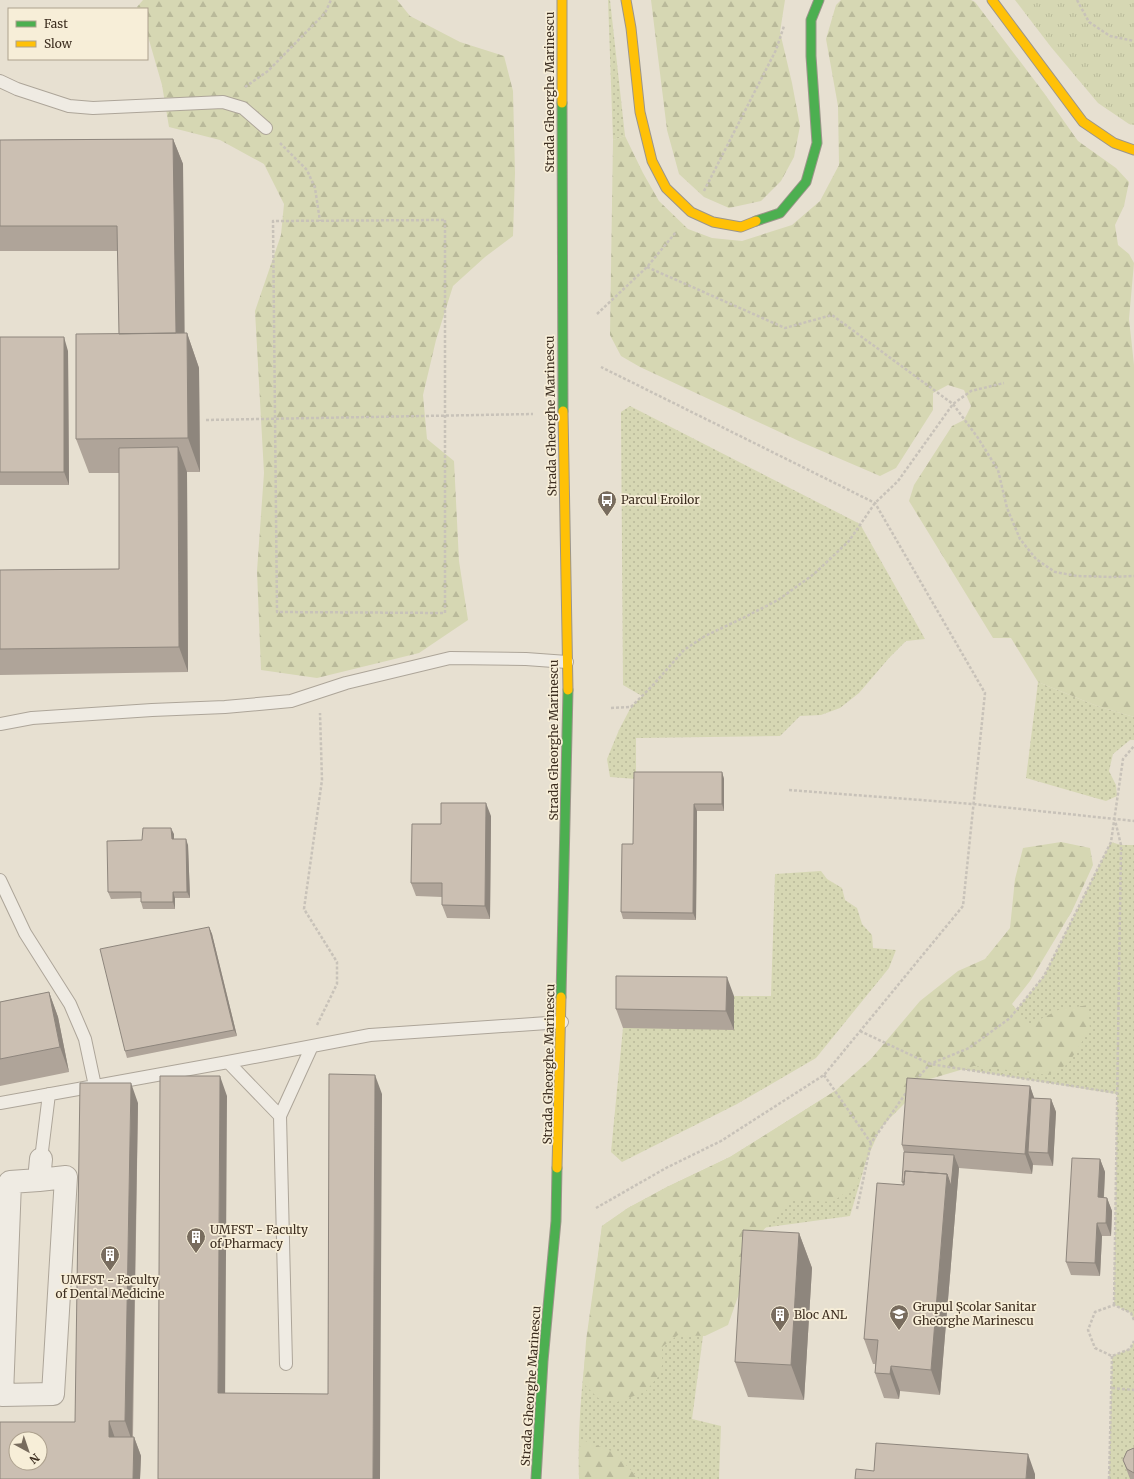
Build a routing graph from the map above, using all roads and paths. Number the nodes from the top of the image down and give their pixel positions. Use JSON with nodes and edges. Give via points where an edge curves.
{"nodes":[{"id":1,"x":331,"y":0,"type":"edge"},
{"id":2,"x":562,"y":0,"type":"edge"},
{"id":3,"x":626,"y":0,"type":"edge"},
{"id":4,"x":818,"y":0,"type":"edge"},
{"id":5,"x":992,"y":0,"type":"edge"},
{"id":6,"x":1077,"y":0,"type":"edge"},
{"id":7,"x":785,"y":24,"type":"dead end"},
{"id":8,"x":1134,"y":41,"type":"edge"},
{"id":9,"x":0,"y":81,"type":"edge"},
{"id":10,"x":223,"y":102,"type":"junction"},
{"id":11,"x":266,"y":128,"type":"joint"},
{"id":12,"x":1134,"y":150,"type":"edge"},
{"id":13,"x":702,"y":194,"type":"dead end"},
{"id":14,"x":320,"y":221,"type":"junction"},
{"id":15,"x":679,"y":229,"type":"dead end"},
{"id":16,"x":647,"y":267,"type":"junction"},
{"id":17,"x":597,"y":314,"type":"dead end"},
{"id":18,"x":601,"y":367,"type":"dead end"},
{"id":19,"x":1004,"y":383,"type":"dead end"},
{"id":20,"x":953,"y":404,"type":"junction"},
{"id":21,"x":533,"y":414,"type":"dead end"},
{"id":22,"x":445,"y":416,"type":"junction"},
{"id":23,"x":276,"y":419,"type":"junction"},
{"id":24,"x":206,"y":420,"type":"dead end"},
{"id":25,"x":875,"y":502,"type":"junction"},
{"id":26,"x":1134,"y":576,"type":"edge"},
{"id":27,"x":567,"y":662,"type":"junction"},
{"id":28,"x":611,"y":708,"type":"dead end"},
{"id":29,"x":319,"y":709,"type":"dead end"},
{"id":30,"x":0,"y":724,"type":"edge"},
{"id":31,"x":1134,"y":746,"type":"edge"},
{"id":32,"x":789,"y":790,"type":"dead end"},
{"id":33,"x":974,"y":804,"type":"junction"},
{"id":34,"x":1115,"y":818,"type":"junction"},
{"id":35,"x":1134,"y":821,"type":"edge"},
{"id":36,"x":0,"y":880,"type":"edge"},
{"id":37,"x":562,"y":1022,"type":"junction"},
{"id":38,"x":860,"y":1031,"type":"junction"},
{"id":39,"x":309,"y":1047,"type":"junction"},
{"id":40,"x":228,"y":1062,"type":"junction"},
{"id":41,"x":930,"y":1064,"type":"junction"},
{"id":42,"x":824,"y":1075,"type":"junction"},
{"id":43,"x":916,"y":1081,"type":"edge"},
{"id":44,"x":95,"y":1086,"type":"junction"},
{"id":45,"x":911,"y":1086,"type":"edge"},
{"id":46,"x":49,"y":1094,"type":"junction"},
{"id":47,"x":1117,"y":1094,"type":"junction"},
{"id":48,"x":0,"y":1103,"type":"edge"},
{"id":49,"x":280,"y":1116,"type":"junction"},
{"id":50,"x":871,"y":1143,"type":"junction"},
{"id":51,"x":40,"y":1169,"type":"junction"},
{"id":52,"x":596,"y":1208,"type":"dead end"},
{"id":53,"x":857,"y":1209,"type":"dead end"},
{"id":54,"x":1114,"y":1305,"type":"junction"},
{"id":55,"x":1134,"y":1320,"type":"edge"},
{"id":56,"x":1134,"y":1341,"type":"edge"},
{"id":57,"x":1112,"y":1356,"type":"junction"},
{"id":58,"x":286,"y":1364,"type":"dead end"},
{"id":59,"x":1112,"y":1388,"type":"junction"},
{"id":60,"x":1134,"y":1390,"type":"edge"},
{"id":61,"x":536,"y":1479,"type":"edge"},
{"id":62,"x":1108,"y":1479,"type":"edge"}],
"edges":[{"from":1,"to":10,"type":"path","via":[[325,13],[268,71]]},
{"from":2,"to":27,"type":"main road","name":"Strada Gheorghe Marinescu","via":[[562,312]]},
{"from":3,"to":4,"type":"main road","via":[[640,112],[652,161],[666,188],[691,212],[713,222],[742,227],[780,213],[806,182],[817,143],[811,20]]},
{"from":5,"to":12,"type":"main road","via":[[1083,122],[1114,143]]},
{"from":6,"to":8,"type":"path","via":[[1089,22],[1110,36]]},
{"from":7,"to":13,"type":"path","via":[[776,50]]},
{"from":9,"to":10,"type":"lane","via":[[69,106],[93,108]]},
{"from":10,"to":11,"type":"lane","via":[[243,108]]},
{"from":11,"to":14,"type":"path","via":[[307,170],[315,188]]},
{"from":14,"to":22,"type":"path","via":[[445,220]]},
{"from":14,"to":23,"type":"path","via":[[273,221]]},
{"from":15,"to":16,"type":"path"},
{"from":16,"to":17,"type":"path"},
{"from":16,"to":20,"type":"path","via":[[785,328],[832,315]]},
{"from":18,"to":25,"type":"path"},
{"from":19,"to":20,"type":"path","via":[[971,390]]},
{"from":20,"to":25,"type":"path","via":[[898,481]]},
{"from":20,"to":26,"type":"path","via":[[998,470],[1007,508],[1020,539],[1036,559],[1055,572],[1077,576]]},
{"from":21,"to":22,"type":"path"},
{"from":22,"to":23,"type":"path"},
{"from":22,"to":23,"type":"path","via":[[445,613],[277,612]]},
{"from":23,"to":24,"type":"path"},
{"from":25,"to":28,"type":"path","via":[[849,541],[814,574],[778,600],[705,636],[684,650],[631,707]]},
{"from":25,"to":33,"type":"path","via":[[985,693]]},
{"from":27,"to":30,"type":"lane","via":[[450,658],[346,683],[291,701],[32,718]]},
{"from":27,"to":37,"type":"main road","name":"Strada Gheorghe Marinescu"},
{"from":29,"to":39,"type":"path","via":[[322,780],[304,909],[337,962],[337,984]]},
{"from":31,"to":34,"type":"path","via":[[1123,759]]},
{"from":32,"to":33,"type":"path"},
{"from":33,"to":34,"type":"path"},
{"from":33,"to":38,"type":"path","via":[[963,906]]},
{"from":34,"to":35,"type":"path"},
{"from":34,"to":41,"type":"path","via":[[1111,842],[1044,976],[1010,1018],[969,1048]]},
{"from":34,"to":47,"type":"path","via":[[1121,845]]},
{"from":36,"to":44,"type":"lane","via":[[25,933],[70,1004],[85,1040]]},
{"from":37,"to":39,"type":"lane","via":[[370,1035]]},
{"from":37,"to":61,"type":"main road","name":"Strada Gheorghe Marinescu","via":[[556,1221],[543,1361]]},
{"from":38,"to":41,"type":"path"},
{"from":38,"to":42,"type":"path"},
{"from":39,"to":40,"type":"lane"},
{"from":39,"to":49,"type":"lane"},
{"from":40,"to":44,"type":"lane"},
{"from":40,"to":49,"type":"lane"},
{"from":41,"to":43,"type":"path"},
{"from":41,"to":47,"type":"path"},
{"from":42,"to":50,"type":"path"},
{"from":42,"to":52,"type":"path","via":[[721,1142],[666,1168]]},
{"from":44,"to":46,"type":"lane"},
{"from":45,"to":50,"type":"path"},
{"from":46,"to":48,"type":"lane"},
{"from":46,"to":51,"type":"lane"},
{"from":47,"to":54,"type":"path"},
{"from":49,"to":58,"type":"lane"},
{"from":50,"to":53,"type":"path"},
{"from":51,"to":51,"type":"street","via":[[10,1182],[2,1395],[53,1394],[66,1177]]},
{"from":54,"to":55,"type":"path","via":[[1131,1313]]},
{"from":54,"to":57,"type":"path","via":[[1095,1312],[1088,1330],[1095,1348]]},
{"from":56,"to":57,"type":"path","via":[[1130,1349]]},
{"from":57,"to":59,"type":"path"},
{"from":59,"to":60,"type":"path"},
{"from":59,"to":62,"type":"path"}]}
